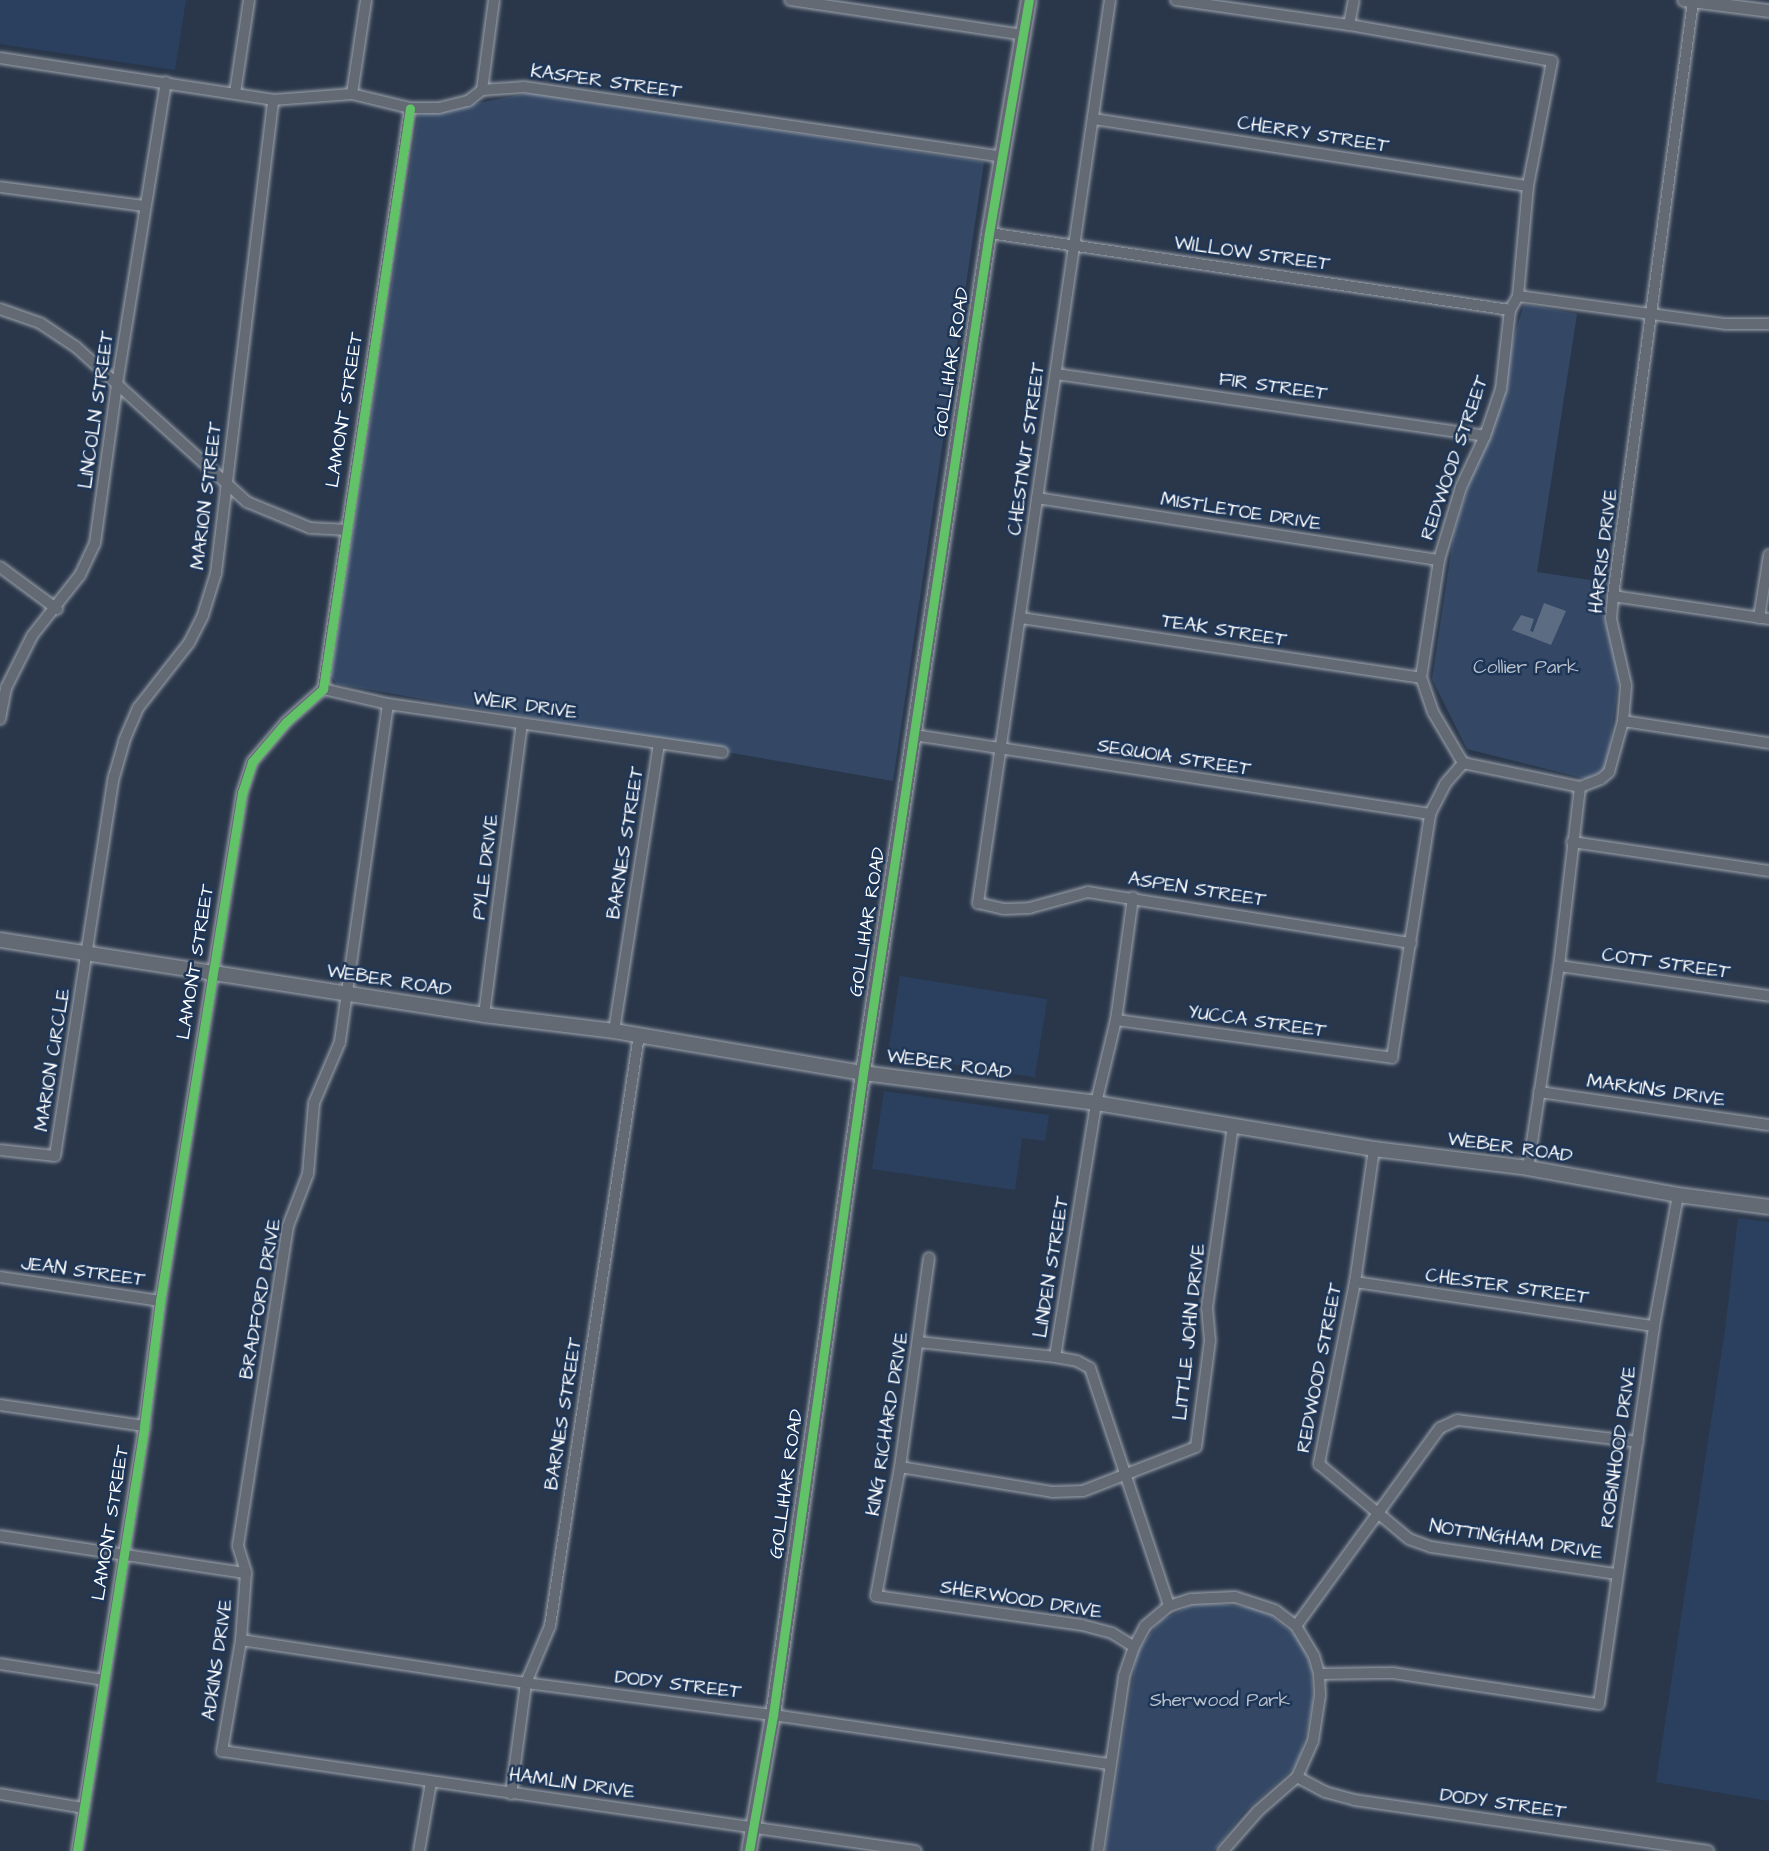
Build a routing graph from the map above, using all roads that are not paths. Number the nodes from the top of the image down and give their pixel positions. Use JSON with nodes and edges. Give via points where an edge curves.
{"nodes":[{"id":1,"x":249,"y":0,"type":"edge"},
{"id":2,"x":366,"y":0,"type":"edge"},
{"id":3,"x":494,"y":0,"type":"edge"},
{"id":4,"x":790,"y":0,"type":"edge"},
{"id":5,"x":1029,"y":0,"type":"edge"},
{"id":6,"x":1110,"y":0,"type":"edge"},
{"id":7,"x":1176,"y":0,"type":"edge"},
{"id":8,"x":1354,"y":0,"type":"edge"},
{"id":9,"x":1689,"y":1,"type":"edge"},
{"id":10,"x":1730,"y":3,"type":"edge"},
{"id":11,"x":1769,"y":11,"type":"edge"},
{"id":12,"x":1349,"y":25,"type":"junction"},
{"id":13,"x":1023,"y":35,"type":"junction"},
{"id":14,"x":0,"y":58,"type":"edge"},
{"id":15,"x":166,"y":82,"type":"junction"},
{"id":16,"x":482,"y":90,"type":"junction"},
{"id":17,"x":235,"y":93,"type":"junction"},
{"id":18,"x":352,"y":94,"type":"junction"},
{"id":19,"x":273,"y":100,"type":"junction"},
{"id":20,"x":410,"y":108,"type":"junction"},
{"id":21,"x":1094,"y":119,"type":"junction"},
{"id":22,"x":1004,"y":158,"type":"junction"},
{"id":23,"x":1528,"y":186,"type":"junction"},
{"id":24,"x":0,"y":187,"type":"edge"},
{"id":25,"x":145,"y":206,"type":"junction"},
{"id":26,"x":989,"y":233,"type":"junction"},
{"id":27,"x":1074,"y":245,"type":"junction"},
{"id":28,"x":1518,"y":296,"type":"junction"},
{"id":29,"x":0,"y":309,"type":"edge"},
{"id":30,"x":1510,"y":310,"type":"junction"},
{"id":31,"x":1653,"y":314,"type":"junction"},
{"id":32,"x":1769,"y":324,"type":"edge"},
{"id":33,"x":1056,"y":373,"type":"junction"},
{"id":34,"x":117,"y":384,"type":"junction"},
{"id":35,"x":1485,"y":436,"type":"junction"},
{"id":36,"x":227,"y":481,"type":"junction"},
{"id":37,"x":1037,"y":498,"type":"junction"},
{"id":38,"x":344,"y":530,"type":"junction"},
{"id":39,"x":1769,"y":555,"type":"edge"},
{"id":40,"x":1439,"y":560,"type":"junction"},
{"id":41,"x":0,"y":567,"type":"edge"},
{"id":42,"x":1613,"y":596,"type":"junction"},
{"id":43,"x":57,"y":609,"type":"junction"},
{"id":44,"x":1021,"y":618,"type":"junction"},
{"id":45,"x":1764,"y":619,"type":"edge"},
{"id":46,"x":1421,"y":678,"type":"junction"},
{"id":47,"x":3,"y":687,"type":"edge"},
{"id":48,"x":323,"y":689,"type":"junction"},
{"id":49,"x":388,"y":704,"type":"junction"},
{"id":50,"x":0,"y":719,"type":"edge"},
{"id":51,"x":1623,"y":720,"type":"junction"},
{"id":52,"x":522,"y":724,"type":"junction"},
{"id":53,"x":914,"y":735,"type":"junction"},
{"id":54,"x":659,"y":743,"type":"junction"},
{"id":55,"x":1769,"y":743,"type":"edge"},
{"id":56,"x":1000,"y":749,"type":"junction"},
{"id":57,"x":723,"y":752,"type":"dead end"},
{"id":58,"x":1463,"y":763,"type":"junction"},
{"id":59,"x":1580,"y":787,"type":"junction"},
{"id":60,"x":1430,"y":814,"type":"junction"},
{"id":61,"x":1572,"y":842,"type":"junction"},
{"id":62,"x":1769,"y":871,"type":"edge"},
{"id":63,"x":1133,"y":897,"type":"junction"},
{"id":64,"x":978,"y":904,"type":"joint"},
{"id":65,"x":0,"y":940,"type":"edge"},
{"id":66,"x":1411,"y":943,"type":"junction"},
{"id":67,"x":86,"y":954,"type":"junction"},
{"id":68,"x":1559,"y":966,"type":"junction"},
{"id":69,"x":211,"y":972,"type":"junction"},
{"id":70,"x":345,"y":994,"type":"junction"},
{"id":71,"x":1769,"y":996,"type":"edge"},
{"id":72,"x":484,"y":1015,"type":"junction"},
{"id":73,"x":1116,"y":1020,"type":"junction"},
{"id":74,"x":614,"y":1031,"type":"junction"},
{"id":75,"x":639,"y":1035,"type":"junction"},
{"id":76,"x":863,"y":1073,"type":"junction"},
{"id":77,"x":1539,"y":1092,"type":"junction"},
{"id":78,"x":1096,"y":1103,"type":"junction"},
{"id":79,"x":1233,"y":1125,"type":"junction"},
{"id":80,"x":1769,"y":1125,"type":"edge"},
{"id":81,"x":1374,"y":1149,"type":"junction"},
{"id":82,"x":0,"y":1150,"type":"edge"},
{"id":83,"x":1528,"y":1168,"type":"junction"},
{"id":84,"x":1678,"y":1195,"type":"junction"},
{"id":85,"x":1769,"y":1207,"type":"edge"},
{"id":86,"x":929,"y":1258,"type":"dead end"},
{"id":87,"x":0,"y":1278,"type":"edge"},
{"id":88,"x":1355,"y":1282,"type":"junction"},
{"id":89,"x":160,"y":1301,"type":"junction"},
{"id":90,"x":1654,"y":1326,"type":"junction"},
{"id":91,"x":919,"y":1342,"type":"junction"},
{"id":92,"x":1055,"y":1357,"type":"junction"},
{"id":93,"x":0,"y":1405,"type":"edge"},
{"id":94,"x":144,"y":1426,"type":"junction"},
{"id":95,"x":1637,"y":1442,"type":"junction"},
{"id":96,"x":900,"y":1467,"type":"junction"},
{"id":97,"x":1126,"y":1472,"type":"junction"},
{"id":98,"x":1377,"y":1512,"type":"junction"},
{"id":99,"x":0,"y":1536,"type":"edge"},
{"id":100,"x":122,"y":1556,"type":"junction"},
{"id":101,"x":246,"y":1573,"type":"junction"},
{"id":102,"x":1617,"y":1574,"type":"junction"},
{"id":103,"x":876,"y":1596,"type":"joint"},
{"id":104,"x":1169,"y":1606,"type":"junction"},
{"id":105,"x":1296,"y":1626,"type":"junction"},
{"id":106,"x":241,"y":1640,"type":"junction"},
{"id":107,"x":1134,"y":1647,"type":"junction"},
{"id":108,"x":0,"y":1664,"type":"edge"},
{"id":109,"x":1319,"y":1674,"type":"junction"},
{"id":110,"x":104,"y":1680,"type":"junction"},
{"id":111,"x":526,"y":1683,"type":"junction"},
{"id":112,"x":772,"y":1715,"type":"junction"},
{"id":113,"x":222,"y":1751,"type":"joint"},
{"id":114,"x":1110,"y":1764,"type":"junction"},
{"id":115,"x":1297,"y":1777,"type":"junction"},
{"id":116,"x":431,"y":1782,"type":"junction"},
{"id":117,"x":0,"y":1794,"type":"edge"},
{"id":118,"x":511,"y":1794,"type":"junction"},
{"id":119,"x":84,"y":1808,"type":"junction"},
{"id":120,"x":752,"y":1828,"type":"junction"},
{"id":121,"x":77,"y":1851,"type":"edge"},
{"id":122,"x":419,"y":1851,"type":"edge"},
{"id":123,"x":749,"y":1851,"type":"edge"},
{"id":124,"x":916,"y":1851,"type":"edge"},
{"id":125,"x":1098,"y":1851,"type":"edge"},
{"id":126,"x":1223,"y":1851,"type":"edge"},
{"id":127,"x":1707,"y":1851,"type":"edge"}],
"edges":[{"from":1,"to":17,"type":"street"},
{"from":2,"to":18,"type":"street"},
{"from":3,"to":16,"type":"street"},
{"from":4,"to":13,"type":"street"},
{"from":5,"to":13,"type":"main road","name":"GOLLIHAR ROAD"},
{"from":6,"to":21,"type":"street","name":"CHESTNUT STREET"},
{"from":7,"to":12,"type":"street"},
{"from":8,"to":12,"type":"street"},
{"from":9,"to":10,"type":"street"},
{"from":9,"to":31,"type":"street","name":"HARRIS DRIVE"},
{"from":10,"to":11,"type":"street"},
{"from":12,"to":23,"type":"street","name":"REDWOOD STREET","via":[[1552,61]]},
{"from":13,"to":22,"type":"main road","name":"GOLLIHAR ROAD"},
{"from":14,"to":15,"type":"street","name":"KASPER STREET"},
{"from":15,"to":17,"type":"street","name":"KASPER STREET"},
{"from":15,"to":25,"type":"street","name":"LINCOLN STREET"},
{"from":16,"to":20,"type":"street","name":"KASPER STREET","via":[[468,101]]},
{"from":16,"to":22,"type":"street","name":"KASPER STREET","via":[[524,88]]},
{"from":17,"to":19,"type":"street","name":"KASPER STREET"},
{"from":18,"to":19,"type":"street","name":"KASPER STREET"},
{"from":18,"to":20,"type":"street","name":"KASPER STREET"},
{"from":19,"to":36,"type":"street","name":"MARION STREET"},
{"from":20,"to":38,"type":"street","name":"LAMONT STREET"},
{"from":21,"to":23,"type":"street","name":"CHERRY STREET"},
{"from":21,"to":27,"type":"street","name":"CHESTNUT STREET"},
{"from":22,"to":26,"type":"main road","name":"GOLLIHAR ROAD"},
{"from":23,"to":28,"type":"street","name":"REDWOOD STREET"},
{"from":24,"to":25,"type":"street"},
{"from":25,"to":34,"type":"street","name":"LINCOLN STREET"},
{"from":26,"to":27,"type":"street","name":"WILLOW STREET"},
{"from":26,"to":53,"type":"main road","name":"GOLLIHAR ROAD"},
{"from":27,"to":30,"type":"street","name":"WILLOW STREET"},
{"from":27,"to":33,"type":"street","name":"CHESTNUT STREET"},
{"from":28,"to":30,"type":"street","name":"REDWOOD STREET"},
{"from":28,"to":31,"type":"street"},
{"from":29,"to":34,"type":"street","via":[[40,323],[76,346]]},
{"from":30,"to":35,"type":"street","name":"REDWOOD STREET","via":[[1501,389]]},
{"from":31,"to":32,"type":"street","via":[[1726,324]]},
{"from":31,"to":42,"type":"street","name":"HARRIS DRIVE"},
{"from":33,"to":35,"type":"street","name":"FIR STREET"},
{"from":33,"to":37,"type":"street","name":"CHESTNUT STREET"},
{"from":34,"to":36,"type":"street"},
{"from":34,"to":43,"type":"street","name":"LINCOLN STREET","via":[[95,543]]},
{"from":35,"to":40,"type":"street","name":"REDWOOD STREET","via":[[1461,487]]},
{"from":36,"to":38,"type":"street","via":[[247,502],[277,516],[310,528]]},
{"from":36,"to":67,"type":"street","name":"MARION STREET","via":[[216,573],[203,615],[189,643],[138,708],[124,741],[114,777]]},
{"from":37,"to":40,"type":"street","name":"MISTLETOE DRIVE"},
{"from":37,"to":44,"type":"street","name":"CHESTNUT STREET"},
{"from":38,"to":48,"type":"street","name":"LAMONT STREET"},
{"from":39,"to":45,"type":"street"},
{"from":40,"to":46,"type":"street","name":"REDWOOD STREET"},
{"from":41,"to":43,"type":"street"},
{"from":42,"to":45,"type":"street"},
{"from":42,"to":51,"type":"street","name":"HARRIS DRIVE","via":[[1611,619],[1626,685]]},
{"from":43,"to":47,"type":"street","name":"LINCOLN STREET","via":[[32,636]]},
{"from":44,"to":46,"type":"street","name":"TEAK STREET"},
{"from":44,"to":56,"type":"street","name":"CHESTNUT STREET"},
{"from":46,"to":58,"type":"street","name":"REDWOOD STREET","via":[[1433,712]]},
{"from":47,"to":50,"type":"street","name":"LINCOLN STREET"},
{"from":48,"to":49,"type":"street","name":"WEIR DRIVE"},
{"from":48,"to":69,"type":"street","name":"LAMONT STREET","via":[[286,722],[252,762],[242,793]]},
{"from":49,"to":52,"type":"street","name":"WEIR DRIVE"},
{"from":49,"to":70,"type":"street","name":"BRADFORD DRIVE"},
{"from":51,"to":55,"type":"street"},
{"from":51,"to":59,"type":"street","name":"HARRIS DRIVE","via":[[1609,772]]},
{"from":52,"to":54,"type":"street","name":"WEIR DRIVE"},
{"from":52,"to":72,"type":"street","name":"PYLE DRIVE"},
{"from":53,"to":56,"type":"street","name":"SEQUOIA STREET"},
{"from":53,"to":76,"type":"main road","name":"GOLLIHAR ROAD"},
{"from":54,"to":57,"type":"street","name":"WEIR DRIVE"},
{"from":54,"to":74,"type":"street","name":"BARNES STREET"},
{"from":56,"to":60,"type":"street","name":"SEQUOIA STREET"},
{"from":56,"to":64,"type":"street","name":"CHESTNUT STREET"},
{"from":58,"to":59,"type":"street"},
{"from":58,"to":60,"type":"street","via":[[1445,784]]},
{"from":59,"to":61,"type":"street"},
{"from":60,"to":66,"type":"street"},
{"from":61,"to":62,"type":"street"},
{"from":61,"to":68,"type":"street"},
{"from":63,"to":64,"type":"street","name":"ASPEN STREET","via":[[1088,892],[1029,908]]},
{"from":63,"to":66,"type":"street","name":"ASPEN STREET"},
{"from":63,"to":73,"type":"street","name":"LINDEN STREET"},
{"from":65,"to":67,"type":"main road","name":"WEBER ROAD"},
{"from":66,"to":73,"type":"street","name":"YUCCA STREET","via":[[1392,1058]]},
{"from":67,"to":69,"type":"main road","name":"WEBER ROAD"},
{"from":67,"to":82,"type":"street","name":"MARION CIRCLE","via":[[55,1156]]},
{"from":68,"to":71,"type":"street","name":"COTT STREET"},
{"from":68,"to":77,"type":"street"},
{"from":69,"to":70,"type":"main road","name":"WEBER ROAD"},
{"from":69,"to":89,"type":"street","name":"LAMONT STREET"},
{"from":70,"to":72,"type":"main road","name":"WEBER ROAD"},
{"from":70,"to":101,"type":"street","name":"BRADFORD DRIVE","via":[[340,1042],[314,1103],[308,1174],[288,1226],[238,1546]]},
{"from":72,"to":74,"type":"main road","name":"WEBER ROAD"},
{"from":73,"to":78,"type":"street","name":"LINDEN STREET"},
{"from":74,"to":75,"type":"main road","name":"WEBER ROAD"},
{"from":75,"to":76,"type":"main road","name":"WEBER ROAD"},
{"from":75,"to":111,"type":"street","name":"BARNES STREET","via":[[550,1626]]},
{"from":76,"to":78,"type":"main road","name":"WEBER ROAD"},
{"from":76,"to":112,"type":"main road","name":"GOLLIHAR ROAD"},
{"from":77,"to":80,"type":"street","name":"MARKINS DRIVE"},
{"from":77,"to":83,"type":"street"},
{"from":78,"to":79,"type":"main road","name":"WEBER ROAD"},
{"from":78,"to":92,"type":"street","name":"LINDEN STREET"},
{"from":79,"to":81,"type":"main road","name":"WEBER ROAD"},
{"from":79,"to":97,"type":"street","name":"LITTLE JOHN DRIVE","via":[[1207,1308],[1210,1341],[1196,1447]]},
{"from":81,"to":83,"type":"main road","name":"WEBER ROAD"},
{"from":81,"to":88,"type":"street","name":"REDWOOD STREET"},
{"from":83,"to":84,"type":"main road","name":"WEBER ROAD"},
{"from":84,"to":85,"type":"main road","name":"WEBER ROAD"},
{"from":84,"to":90,"type":"street","name":"ROBINHOOD DRIVE"},
{"from":86,"to":91,"type":"street","name":"KING RICHARD DRIVE"},
{"from":87,"to":89,"type":"street","name":"JEAN STREET"},
{"from":88,"to":90,"type":"street","name":"CHESTER STREET"},
{"from":88,"to":98,"type":"street","name":"REDWOOD STREET","via":[[1319,1464]]},
{"from":89,"to":94,"type":"street","name":"LAMONT STREET"},
{"from":90,"to":95,"type":"street","name":"ROBINHOOD DRIVE"},
{"from":91,"to":92,"type":"street"},
{"from":91,"to":96,"type":"street","name":"KING RICHARD DRIVE"},
{"from":92,"to":97,"type":"street","name":"LINDEN STREET","via":[[1090,1368]]},
{"from":93,"to":94,"type":"street"},
{"from":94,"to":100,"type":"street","name":"LAMONT STREET"},
{"from":95,"to":98,"type":"street","via":[[1457,1420],[1440,1428]]},
{"from":95,"to":102,"type":"street","name":"ROBINHOOD DRIVE"},
{"from":96,"to":97,"type":"street","name":"LITTLE JOHN DRIVE","via":[[1052,1492],[1083,1491]]},
{"from":96,"to":103,"type":"street","name":"KING RICHARD DRIVE"},
{"from":97,"to":104,"type":"street","name":"LINDEN STREET"},
{"from":98,"to":102,"type":"street","name":"NOTTINGHAM DRIVE","via":[[1409,1539],[1431,1547]]},
{"from":98,"to":105,"type":"street"},
{"from":99,"to":100,"type":"street"},
{"from":100,"to":101,"type":"street"},
{"from":100,"to":110,"type":"street","name":"LAMONT STREET"},
{"from":101,"to":106,"type":"street","name":"ADKINS DRIVE"},
{"from":102,"to":109,"type":"street","name":"ROBINHOOD DRIVE","via":[[1599,1704],[1393,1673]]},
{"from":103,"to":107,"type":"street","name":"SHERWOOD DRIVE","via":[[1082,1625],[1112,1633]]},
{"from":104,"to":105,"type":"street","via":[[1191,1599],[1235,1597],[1275,1610]]},
{"from":104,"to":107,"type":"street","via":[[1145,1626]]},
{"from":105,"to":109,"type":"street"},
{"from":106,"to":111,"type":"street","name":"DODY STREET"},
{"from":106,"to":113,"type":"street","name":"ADKINS DRIVE"},
{"from":107,"to":114,"type":"street","via":[[1124,1676]]},
{"from":108,"to":110,"type":"street"},
{"from":109,"to":115,"type":"street","via":[[1313,1741]]},
{"from":110,"to":119,"type":"street","name":"LAMONT STREET"},
{"from":111,"to":112,"type":"street","name":"DODY STREET"},
{"from":111,"to":118,"type":"street","name":"BARNES STREET"},
{"from":112,"to":114,"type":"street","name":"DODY STREET"},
{"from":112,"to":120,"type":"main road","name":"GOLLIHAR ROAD"},
{"from":113,"to":116,"type":"street","name":"HAMLIN DRIVE"},
{"from":114,"to":125,"type":"street"},
{"from":115,"to":126,"type":"street","via":[[1258,1811]]},
{"from":115,"to":127,"type":"street","name":"DODY STREET","via":[[1354,1800]]},
{"from":116,"to":118,"type":"street","name":"HAMLIN DRIVE"},
{"from":116,"to":122,"type":"street"},
{"from":117,"to":119,"type":"street"},
{"from":118,"to":120,"type":"street","name":"HAMLIN DRIVE"},
{"from":119,"to":121,"type":"street","name":"LAMONT STREET"},
{"from":120,"to":123,"type":"main road","name":"GOLLIHAR ROAD"},
{"from":120,"to":124,"type":"street","name":"HAMLIN DRIVE"}]}
